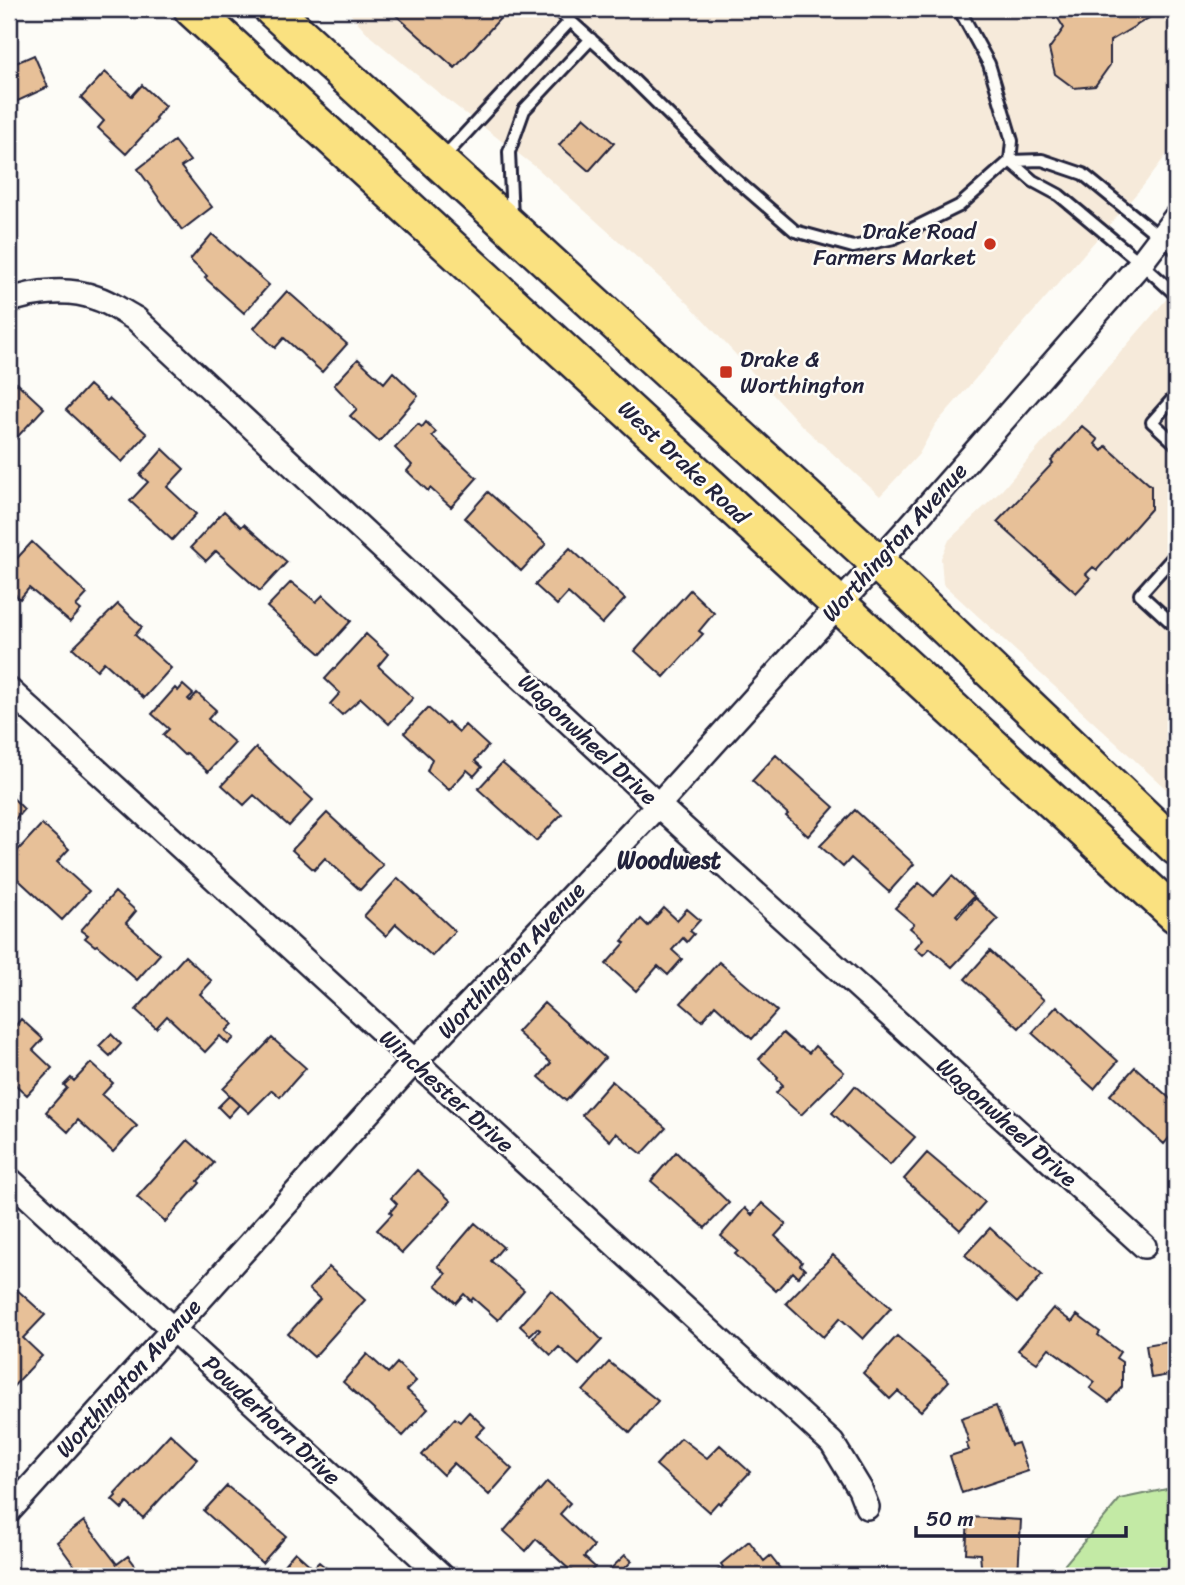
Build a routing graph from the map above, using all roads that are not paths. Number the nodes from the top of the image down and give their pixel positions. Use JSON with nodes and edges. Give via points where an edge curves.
{"nodes":[{"id":1,"x":192,"y":9,"type":"edge"},
{"id":2,"x":272,"y":9,"type":"edge"},
{"id":3,"x":557,"y":9,"type":"edge"},
{"id":4,"x":959,"y":9,"type":"edge"},
{"id":5,"x":570,"y":21,"type":"junction"},
{"id":6,"x":591,"y":39,"type":"junction"},
{"id":7,"x":1010,"y":161,"type":"junction"},
{"id":8,"x":439,"y":162,"type":"junction"},
{"id":9,"x":1176,"y":217,"type":"edge"},
{"id":10,"x":513,"y":231,"type":"junction"},
{"id":11,"x":1169,"y":243,"type":"edge"},
{"id":12,"x":1141,"y":263,"type":"junction"},
{"id":13,"x":1176,"y":295,"type":"edge"},
{"id":14,"x":9,"y":301,"type":"edge"},
{"id":15,"x":1176,"y":395,"type":"edge"},
{"id":16,"x":1176,"y":444,"type":"edge"},
{"id":17,"x":1176,"y":554,"type":"edge"},
{"id":18,"x":877,"y":562,"type":"junction"},
{"id":19,"x":838,"y":604,"type":"junction"},
{"id":20,"x":1176,"y":627,"type":"edge"},
{"id":21,"x":9,"y":690,"type":"edge"},
{"id":22,"x":658,"y":805,"type":"junction"},
{"id":23,"x":1176,"y":847,"type":"edge"},
{"id":24,"x":1176,"y":915,"type":"edge"},
{"id":25,"x":414,"y":1062,"type":"junction"},
{"id":26,"x":9,"y":1179,"type":"edge"},
{"id":27,"x":1144,"y":1246,"type":"dead end"},
{"id":28,"x":172,"y":1328,"type":"junction"},
{"id":29,"x":867,"y":1507,"type":"dead end"},
{"id":30,"x":9,"y":1511,"type":"edge"},
{"id":31,"x":442,"y":1576,"type":"edge"}],
"edges":[{"from":1,"to":19,"type":"main road","name":"West Drake Road"},
{"from":2,"to":8,"type":"main road"},
{"from":3,"to":5,"type":"lane"},
{"from":4,"to":7,"type":"lane","via":[[992,75],[1012,141]]},
{"from":5,"to":6,"type":"lane"},
{"from":5,"to":8,"type":"lane"},
{"from":6,"to":7,"type":"lane","via":[[794,231],[853,247],[894,238],[959,206]]},
{"from":6,"to":10,"type":"lane","via":[[524,110],[509,152]]},
{"from":7,"to":11,"type":"lane","via":[[1042,160],[1083,174]]},
{"from":7,"to":12,"type":"lane"},
{"from":8,"to":10,"type":"main road"},
{"from":9,"to":11,"type":"street","name":"Worthington Avenue"},
{"from":10,"to":18,"type":"main road"},
{"from":11,"to":12,"type":"street","name":"Worthington Avenue"},
{"from":12,"to":13,"type":"lane"},
{"from":12,"to":18,"type":"street","name":"Worthington Avenue"},
{"from":14,"to":22,"type":"street","name":"Wagonwheel Drive","via":[[72,292],[98,298],[136,319]]},
{"from":15,"to":16,"type":"lane","via":[[1152,422]]},
{"from":17,"to":20,"type":"lane","via":[[1140,594]]},
{"from":18,"to":19,"type":"street","name":"Worthington Avenue"},
{"from":18,"to":23,"type":"main road"},
{"from":19,"to":22,"type":"street","name":"Worthington Avenue"},
{"from":19,"to":24,"type":"main road","name":"West Drake Road"},
{"from":21,"to":25,"type":"street","name":"Winchester Drive"},
{"from":22,"to":25,"type":"street","name":"Worthington Avenue"},
{"from":22,"to":27,"type":"street","name":"Wagonwheel Drive"},
{"from":25,"to":28,"type":"street","name":"Worthington Avenue"},
{"from":25,"to":29,"type":"street","name":"Winchester Drive","via":[[832,1443]]},
{"from":26,"to":28,"type":"street","name":"Powderhorn Drive"},
{"from":28,"to":30,"type":"street","name":"Worthington Avenue"},
{"from":28,"to":31,"type":"street","name":"Powderhorn Drive"}]}
